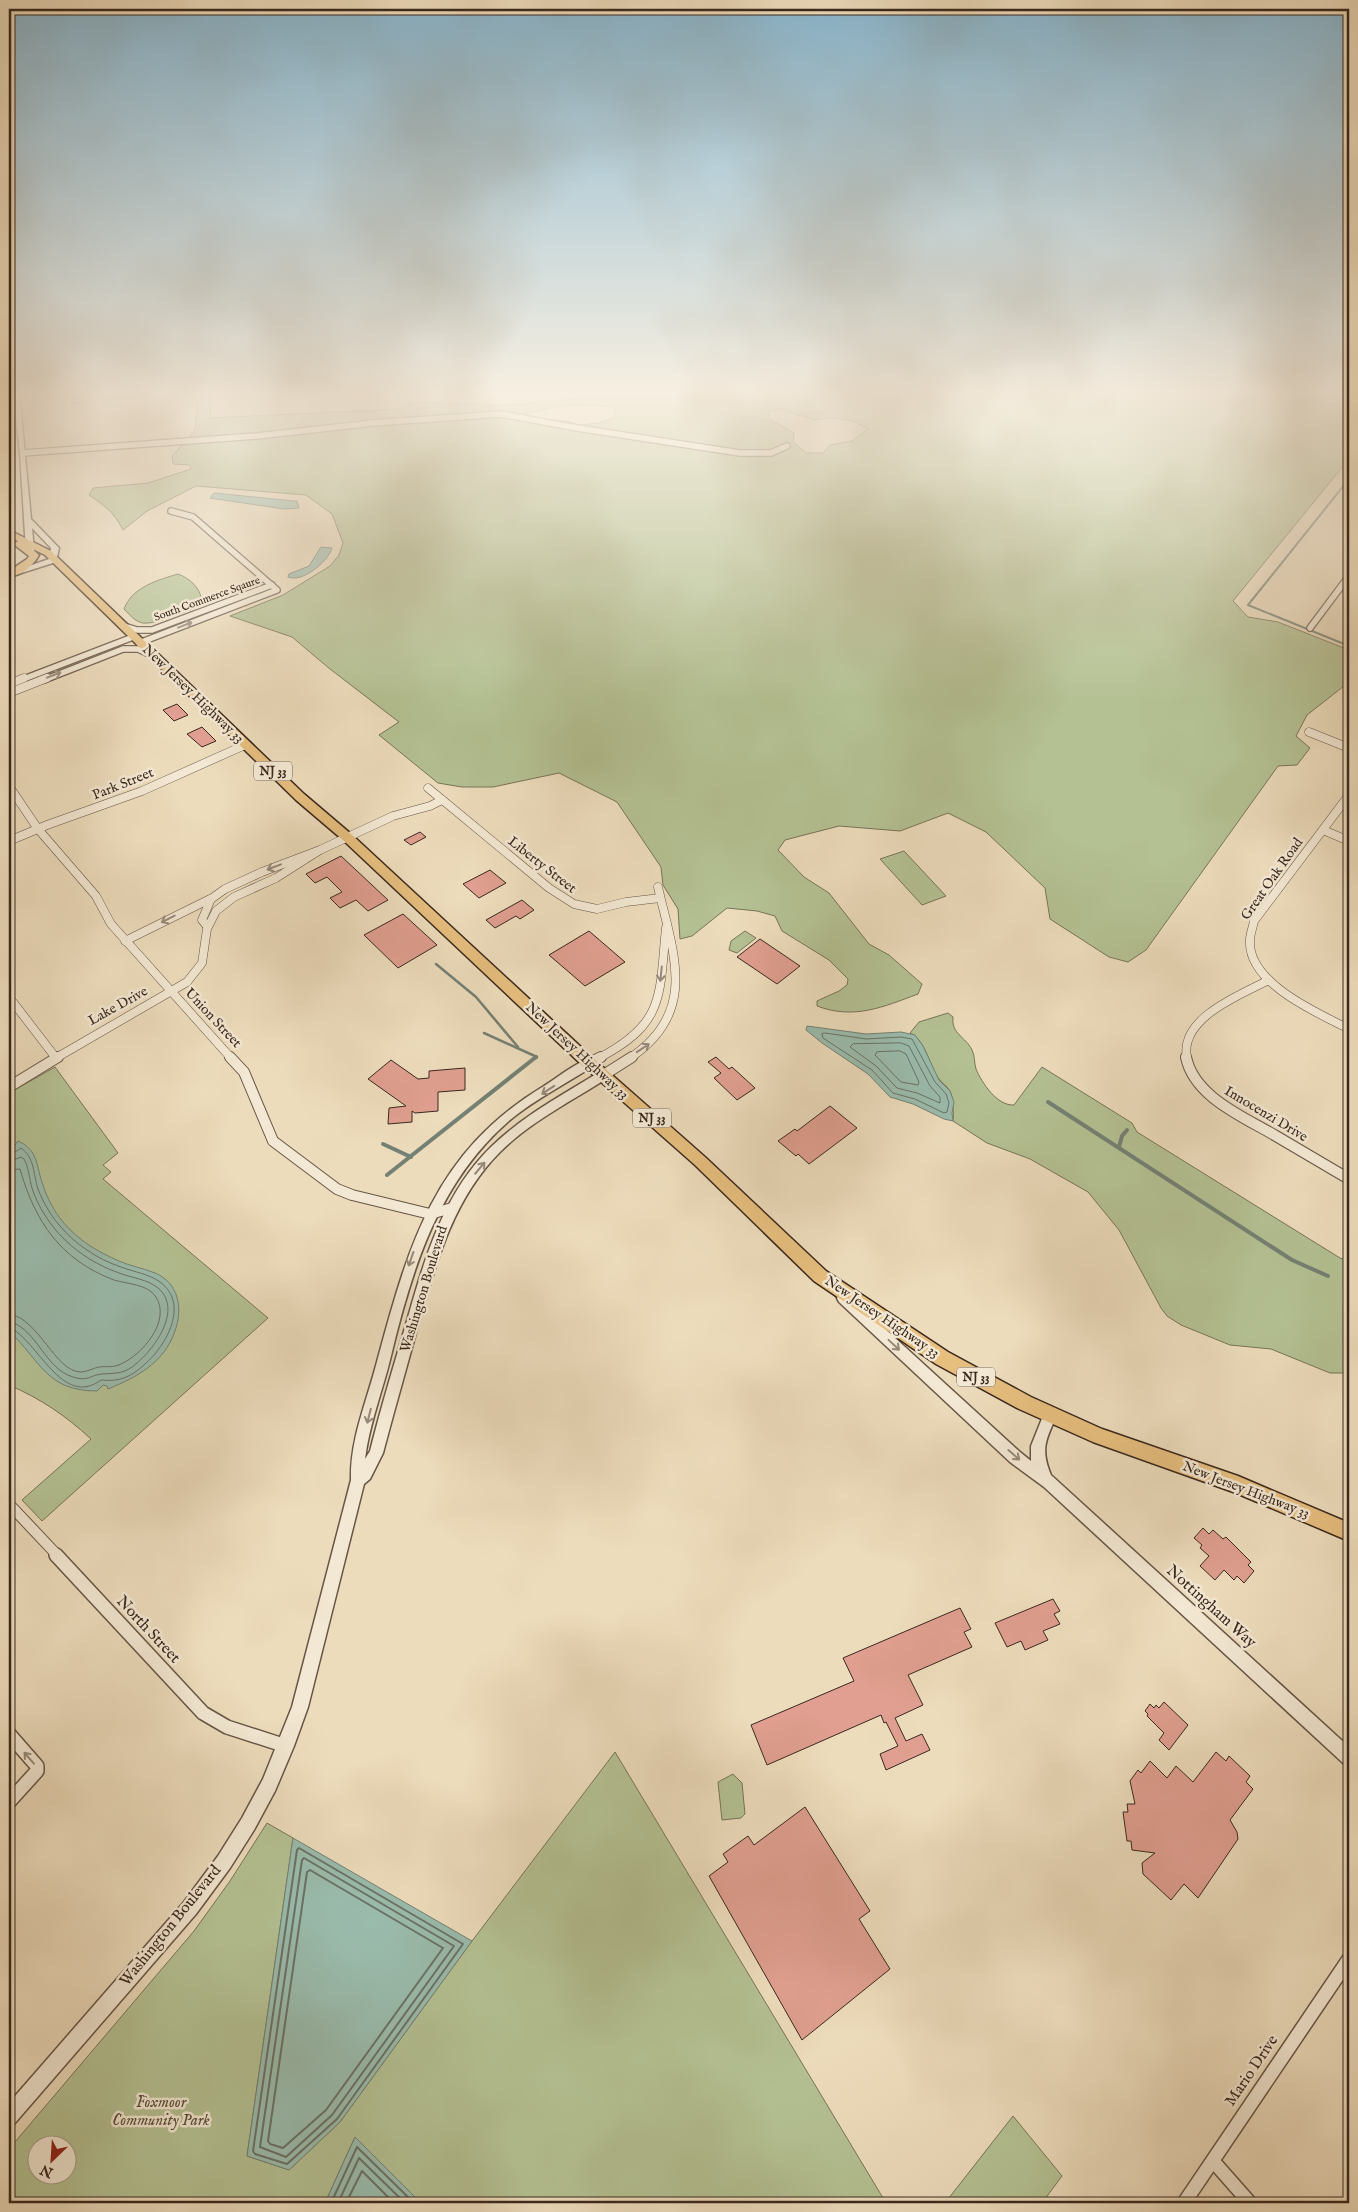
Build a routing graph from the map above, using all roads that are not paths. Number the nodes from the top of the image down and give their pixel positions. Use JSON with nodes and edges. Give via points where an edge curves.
{"nodes":[{"id":1,"x":26,"y":495,"type":"edge"},
{"id":2,"x":171,"y":511,"type":"dead end"},
{"id":3,"x":28,"y":521,"type":"junction"},
{"id":4,"x":9,"y":533,"type":"edge"},
{"id":5,"x":9,"y":539,"type":"edge"},
{"id":6,"x":30,"y":546,"type":"junction"},
{"id":7,"x":53,"y":560,"type":"junction"},
{"id":8,"x":10,"y":575,"type":"edge"},
{"id":9,"x":1349,"y":576,"type":"edge"},
{"id":10,"x":272,"y":585,"type":"junction"},
{"id":11,"x":120,"y":625,"type":"junction"},
{"id":12,"x":1310,"y":628,"type":"dead end"},
{"id":13,"x":136,"y":640,"type":"junction"},
{"id":14,"x":153,"y":656,"type":"junction"},
{"id":15,"x":9,"y":684,"type":"edge"},
{"id":16,"x":9,"y":693,"type":"edge"},
{"id":17,"x":1309,"y":732,"type":"dead end"},
{"id":18,"x":245,"y":744,"type":"junction"},
{"id":19,"x":1349,"y":748,"type":"edge"},
{"id":20,"x":9,"y":786,"type":"edge"},
{"id":21,"x":428,"y":788,"type":"dead end"},
{"id":22,"x":1349,"y":795,"type":"edge"},
{"id":23,"x":442,"y":800,"type":"junction"},
{"id":24,"x":38,"y":829,"type":"junction"},
{"id":25,"x":1323,"y":830,"type":"junction"},
{"id":26,"x":347,"y":837,"type":"junction"},
{"id":27,"x":1349,"y":841,"type":"edge"},
{"id":28,"x":9,"y":842,"type":"edge"},
{"id":29,"x":320,"y":850,"type":"junction"},
{"id":30,"x":658,"y":887,"type":"dead end"},
{"id":31,"x":660,"y":898,"type":"junction"},
{"id":32,"x":211,"y":899,"type":"junction"},
{"id":33,"x":666,"y":925,"type":"junction"},
{"id":34,"x":207,"y":926,"type":"junction"},
{"id":35,"x":125,"y":941,"type":"junction"},
{"id":36,"x":1269,"y":980,"type":"junction"},
{"id":37,"x":170,"y":993,"type":"junction"},
{"id":38,"x":9,"y":997,"type":"edge"},
{"id":39,"x":1349,"y":1029,"type":"edge"},
{"id":40,"x":56,"y":1058,"type":"junction"},
{"id":41,"x":588,"y":1064,"type":"junction"},
{"id":42,"x":602,"y":1076,"type":"junction"},
{"id":43,"x":9,"y":1087,"type":"edge"},
{"id":44,"x":1349,"y":1179,"type":"edge"},
{"id":45,"x":452,"y":1208,"type":"junction"},
{"id":46,"x":430,"y":1214,"type":"junction"},
{"id":47,"x":442,"y":1228,"type":"junction"},
{"id":48,"x":820,"y":1276,"type":"junction"},
{"id":49,"x":1050,"y":1415,"type":"junction"},
{"id":50,"x":358,"y":1480,"type":"junction"},
{"id":51,"x":1049,"y":1482,"type":"junction"},
{"id":52,"x":9,"y":1504,"type":"edge"},
{"id":53,"x":1349,"y":1532,"type":"edge"},
{"id":54,"x":11,"y":1740,"type":"edge"},
{"id":55,"x":286,"y":1746,"type":"junction"},
{"id":56,"x":1349,"y":1757,"type":"edge"},
{"id":57,"x":9,"y":1802,"type":"edge"},
{"id":58,"x":1349,"y":1959,"type":"edge"},
{"id":59,"x":9,"y":2117,"type":"edge"},
{"id":60,"x":1213,"y":2161,"type":"junction"},
{"id":61,"x":1184,"y":2203,"type":"edge"},
{"id":62,"x":1250,"y":2203,"type":"edge"}],
"edges":[{"from":1,"to":3,"type":"street"},
{"from":2,"to":10,"type":"street","via":[[193,517]]},
{"from":3,"to":6,"type":"street"},
{"from":3,"to":7,"type":"street","via":[[54,548]]},
{"from":4,"to":6,"type":"main road","name":"New Jersey Highway 33","number":"NJ 33"},
{"from":5,"to":6,"type":"main road"},
{"from":6,"to":7,"type":"main road","name":"New Jersey Highway 33","number":"NJ 33","via":[[48,553]]},
{"from":6,"to":8,"type":"main road","via":[[34,556],[31,561]]},
{"from":7,"to":8,"type":"street"},
{"from":7,"to":11,"type":"main road","name":"New Jersey Highway 33","number":"NJ 33"},
{"from":9,"to":12,"type":"street"},
{"from":10,"to":11,"type":"street","name":"South Commerce Sqaure","via":[[152,630]]},
{"from":13,"to":10,"type":"street","one_way":true,"via":[[277,590]]},
{"from":11,"to":13,"type":"main road","name":"New Jersey Highway 33","number":"NJ 33"},
{"from":13,"to":14,"type":"main road","name":"New Jersey Highway 33","number":"NJ 33"},
{"from":13,"to":15,"type":"street"},
{"from":16,"to":14,"type":"street","one_way":true,"via":[[123,649],[138,649]]},
{"from":14,"to":18,"type":"main road","name":"New Jersey Highway 33","number":"NJ 33"},
{"from":17,"to":19,"type":"street"},
{"from":18,"to":24,"type":"street","name":"Park Street","via":[[142,792]]},
{"from":18,"to":26,"type":"main road","name":"New Jersey Highway 33","number":"NJ 33"},
{"from":20,"to":24,"type":"street","name":"Union Street"},
{"from":21,"to":23,"type":"street","name":"Liberty Street"},
{"from":22,"to":25,"type":"street","name":"Great Oak Road"},
{"from":23,"to":26,"type":"street","via":[[393,816]]},
{"from":23,"to":31,"type":"street","name":"Liberty Street","via":[[548,888],[574,904],[597,908]]},
{"from":24,"to":28,"type":"street","name":"Park Street"},
{"from":24,"to":35,"type":"street","name":"Union Street","via":[[96,896],[111,924]]},
{"from":25,"to":27,"type":"street"},
{"from":25,"to":36,"type":"street","name":"Great Oak Road","via":[[1251,928],[1250,948]]},
{"from":26,"to":29,"type":"street"},
{"from":26,"to":41,"type":"main road","name":"New Jersey Highway 33","number":"NJ 33"},
{"from":29,"to":32,"type":"street","one_way":true,"via":[[262,872]]},
{"from":29,"to":34,"type":"street","via":[[283,874],[222,905]]},
{"from":30,"to":31,"type":"street","name":"Washington Boulevard"},
{"from":31,"to":33,"type":"street","name":"Washington Boulevard"},
{"from":32,"to":34,"type":"street","name":"Lake Drive","via":[[202,920]]},
{"from":32,"to":35,"type":"street","one_way":true},
{"from":33,"to":41,"type":"street","name":"Washington Boulevard","one_way":true,"via":[[660,990],[651,1019],[632,1038]]},
{"from":42,"to":33,"type":"street","name":"Washington Boulevard","one_way":true,"via":[[650,1044],[671,1017],[676,992],[675,964]]},
{"from":34,"to":37,"type":"street","name":"Lake Drive","via":[[203,966]]},
{"from":35,"to":37,"type":"street","name":"Union Street"},
{"from":36,"to":39,"type":"street","name":"Great Oak Road","via":[[1290,997]]},
{"from":36,"to":44,"type":"street","name":"Innocenzi Drive","via":[[1195,1025],[1186,1042],[1188,1064],[1199,1084],[1221,1104]]},
{"from":37,"to":40,"type":"street","name":"Lake Drive"},
{"from":37,"to":46,"type":"street","name":"Union Street","via":[[244,1072],[273,1141],[337,1189]]},
{"from":38,"to":40,"type":"street"},
{"from":40,"to":43,"type":"street","name":"Lake Drive"},
{"from":41,"to":42,"type":"main road","name":"New Jersey Highway 33","number":"NJ 33"},
{"from":41,"to":46,"type":"street","name":"Washington Boulevard","one_way":true,"via":[[507,1116],[478,1145]]},
{"from":45,"to":42,"type":"street","name":"Washington Boulevard","one_way":true,"via":[[469,1181],[496,1150],[528,1123]]},
{"from":42,"to":48,"type":"main road","name":"New Jersey Highway 33","number":"NJ 33","via":[[700,1161]]},
{"from":45,"to":46,"type":"street"},
{"from":45,"to":47,"type":"street","name":"Washington Boulevard"},
{"from":46,"to":47,"type":"street"},
{"from":46,"to":50,"type":"street","name":"Washington Boulevard","one_way":true,"via":[[412,1257],[394,1316],[359,1454]]},
{"from":47,"to":50,"type":"street","name":"Washington Boulevard","via":[[376,1453],[366,1474]]},
{"from":48,"to":49,"type":"main road","name":"New Jersey Highway 33","number":"NJ 33","via":[[942,1358]]},
{"from":48,"to":51,"type":"street","name":"Nottingham Way","one_way":true,"via":[[1015,1457]]},
{"from":49,"to":51,"type":"street","name":"Nottingham Way","via":[[1036,1453]]},
{"from":49,"to":53,"type":"main road","name":"New Jersey Highway 33","number":"NJ 33"},
{"from":50,"to":55,"type":"street","name":"Washington Boulevard","via":[[310,1670]]},
{"from":51,"to":56,"type":"street","name":"Nottingham Way"},
{"from":52,"to":55,"type":"street","name":"North Street","via":[[203,1713],[227,1727]]},
{"from":57,"to":54,"type":"street","one_way":true,"via":[[37,1771],[37,1766]]},
{"from":55,"to":59,"type":"street","name":"Washington Boulevard","via":[[248,1824],[190,1908]]},
{"from":58,"to":60,"type":"street","name":"Mario Drive"},
{"from":60,"to":61,"type":"street","name":"Mario Drive"},
{"from":60,"to":62,"type":"street"}]}
